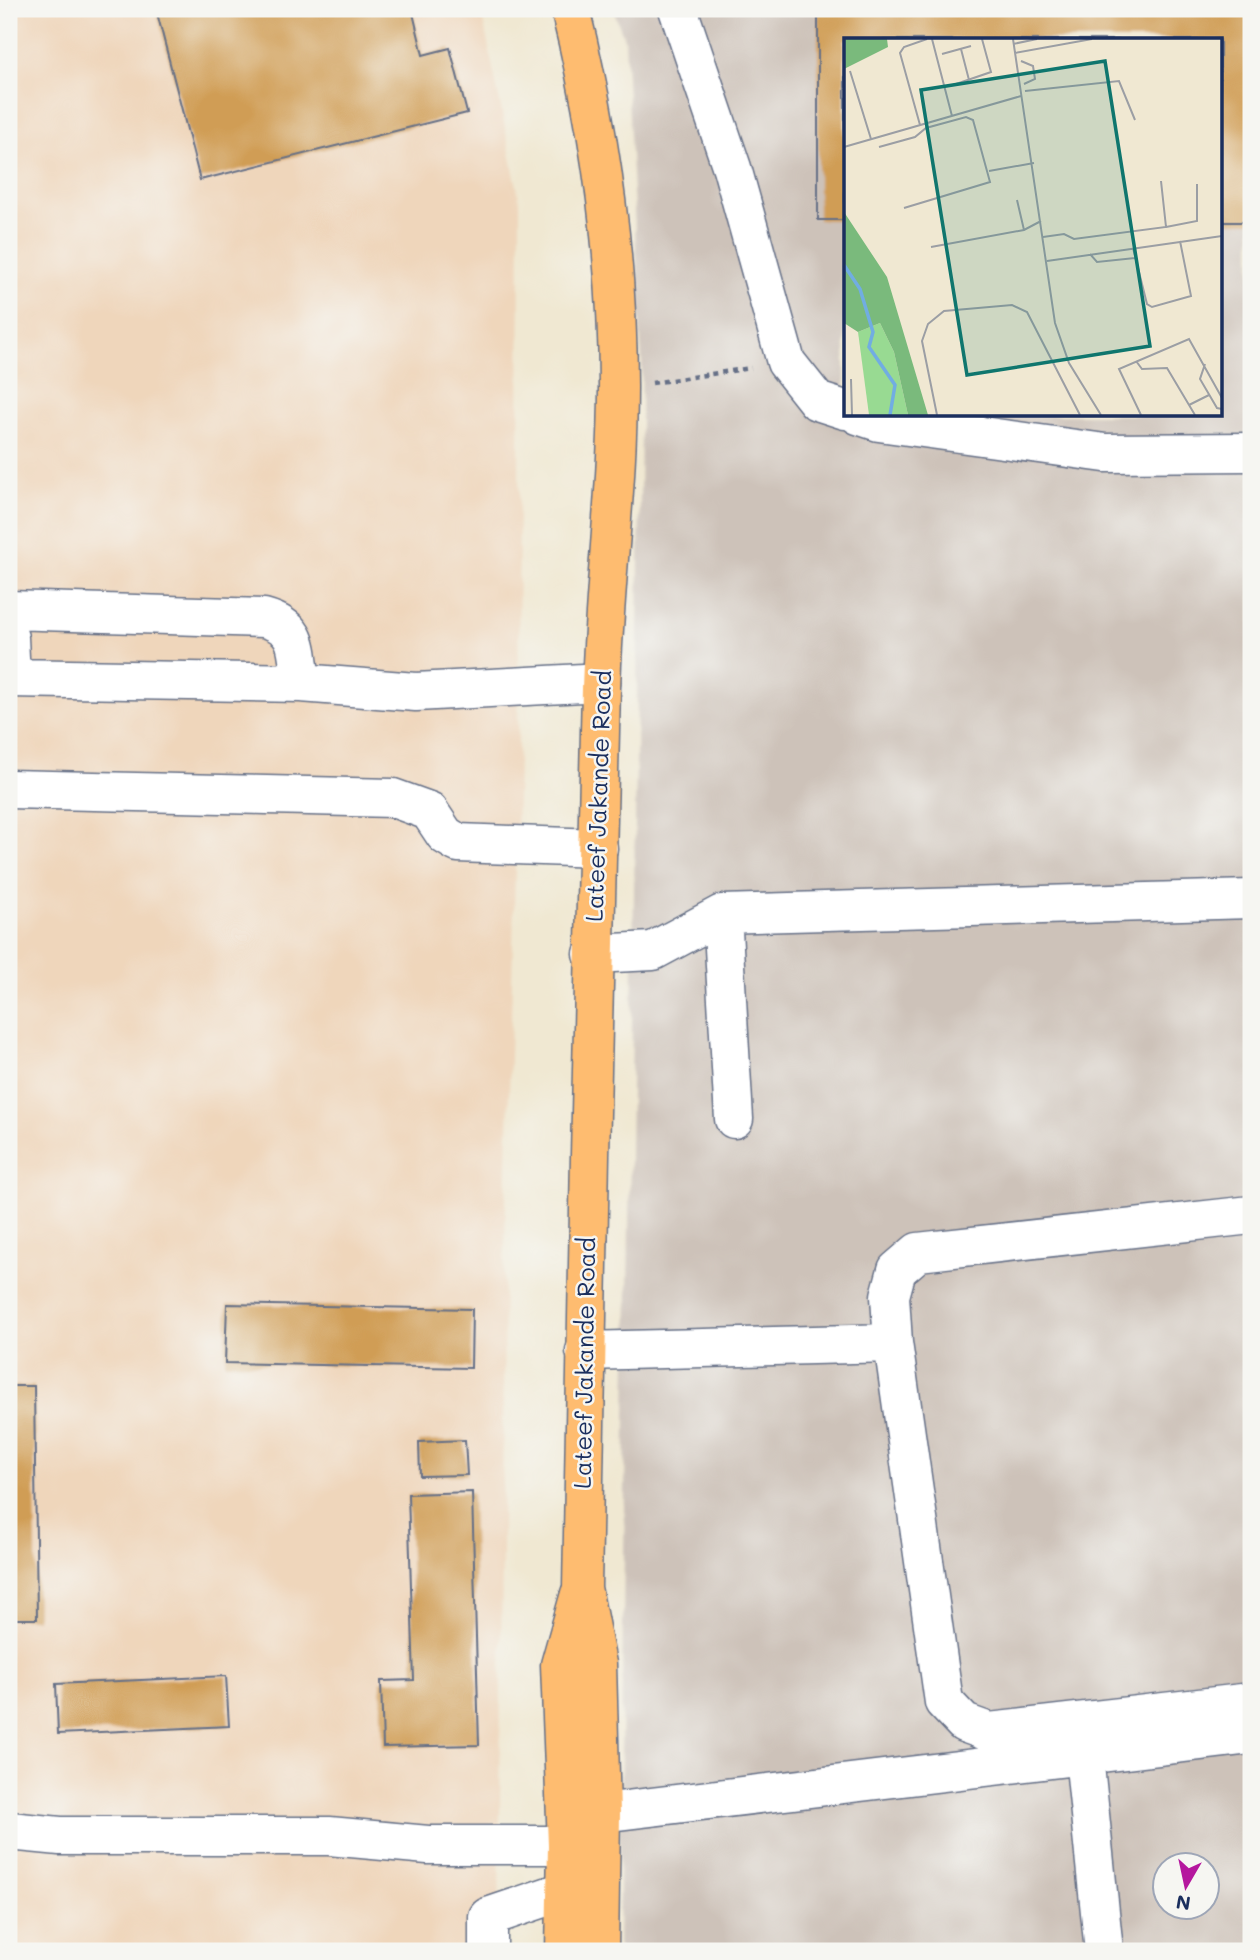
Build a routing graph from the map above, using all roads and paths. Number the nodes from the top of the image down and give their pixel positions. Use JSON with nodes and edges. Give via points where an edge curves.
{"nodes":[{"id":1,"x":570,"y":9,"type":"edge"},
{"id":2,"x":678,"y":9,"type":"edge"},
{"id":3,"x":786,"y":362,"type":"junction"},
{"id":4,"x":618,"y":388,"type":"junction"},
{"id":5,"x":844,"y":410,"type":"edge"},
{"id":6,"x":861,"y":416,"type":"edge"},
{"id":7,"x":1251,"y":452,"type":"edge"},
{"id":8,"x":9,"y":610,"type":"edge"},
{"id":9,"x":9,"y":638,"type":"edge"},
{"id":10,"x":10,"y":678,"type":"edge"},
{"id":11,"x":601,"y":682,"type":"junction"},
{"id":12,"x":301,"y":683,"type":"junction"},
{"id":13,"x":9,"y":789,"type":"edge"},
{"id":14,"x":598,"y":848,"type":"junction"},
{"id":15,"x":1251,"y":899,"type":"edge"},
{"id":16,"x":722,"y":914,"type":"junction"},
{"id":17,"x":593,"y":954,"type":"junction"},
{"id":18,"x":734,"y":1119,"type":"dead end"},
{"id":19,"x":1251,"y":1215,"type":"edge"},
{"id":20,"x":893,"y":1343,"type":"junction"},
{"id":21,"x":585,"y":1351,"type":"junction"},
{"id":22,"x":582,"y":1588,"type":"junction"},
{"id":23,"x":1251,"y":1702,"type":"edge"},
{"id":24,"x":1251,"y":1735,"type":"edge"},
{"id":25,"x":1084,"y":1756,"type":"junction"},
{"id":26,"x":601,"y":1813,"type":"junction"},
{"id":27,"x":9,"y":1831,"type":"edge"},
{"id":28,"x":567,"y":1845,"type":"junction"},
{"id":29,"x":567,"y":1890,"type":"junction"},
{"id":30,"x":488,"y":1951,"type":"edge"},
{"id":31,"x":565,"y":1951,"type":"edge"},
{"id":32,"x":598,"y":1951,"type":"edge"},
{"id":33,"x":1104,"y":1951,"type":"edge"}],
"edges":[{"from":1,"to":4,"type":"main road","name":"Lateef Jakande Road","via":[[603,165]]},
{"from":2,"to":3,"type":"lane","via":[[732,169]]},
{"from":3,"to":4,"type":"path"},
{"from":3,"to":5,"type":"lane","via":[[817,401]]},
{"from":4,"to":11,"type":"main road","name":"Lateef Jakande Road"},
{"from":6,"to":7,"type":"lane","via":[[1105,453]]},
{"from":8,"to":12,"type":"lane","via":[[264,618],[284,624],[294,636]]},
{"from":9,"to":10,"type":"lane"},
{"from":10,"to":12,"type":"lane"},
{"from":11,"to":12,"type":"lane","via":[[416,692]]},
{"from":11,"to":14,"type":"main road","name":"Lateef Jakande Road"},
{"from":13,"to":14,"type":"lane","via":[[393,798],[429,811],[444,835],[458,843]]},
{"from":14,"to":17,"type":"main road","name":"Lateef Jakande Road"},
{"from":15,"to":16,"type":"lane"},
{"from":16,"to":17,"type":"lane","via":[[653,951]]},
{"from":16,"to":18,"type":"lane"},
{"from":17,"to":21,"type":"main road","name":"Lateef Jakande Road"},
{"from":19,"to":20,"type":"lane","via":[[918,1252],[897,1270],[890,1296]]},
{"from":20,"to":21,"type":"lane"},
{"from":20,"to":23,"type":"lane","via":[[944,1702],[964,1723],[989,1732]]},
{"from":21,"to":22,"type":"main road","name":"Lateef Jakande Road"},
{"from":22,"to":26,"type":"main road","name":"Lateef Jakande Road","via":[[597,1664]]},
{"from":22,"to":28,"type":"main road","name":"Lateef Jakande Road","via":[[560,1665]]},
{"from":24,"to":25,"type":"lane"},
{"from":25,"to":26,"type":"lane"},
{"from":25,"to":33,"type":"lane"},
{"from":26,"to":32,"type":"main road","name":"Lateef Jakande Road"},
{"from":27,"to":28,"type":"lane","via":[[60,1836],[329,1836],[428,1845]]},
{"from":28,"to":29,"type":"main road","name":"Lateef Jakande Road"},
{"from":29,"to":30,"type":"lane","via":[[488,1917]]},
{"from":29,"to":31,"type":"main road","name":"Lateef Jakande Road"}]}
